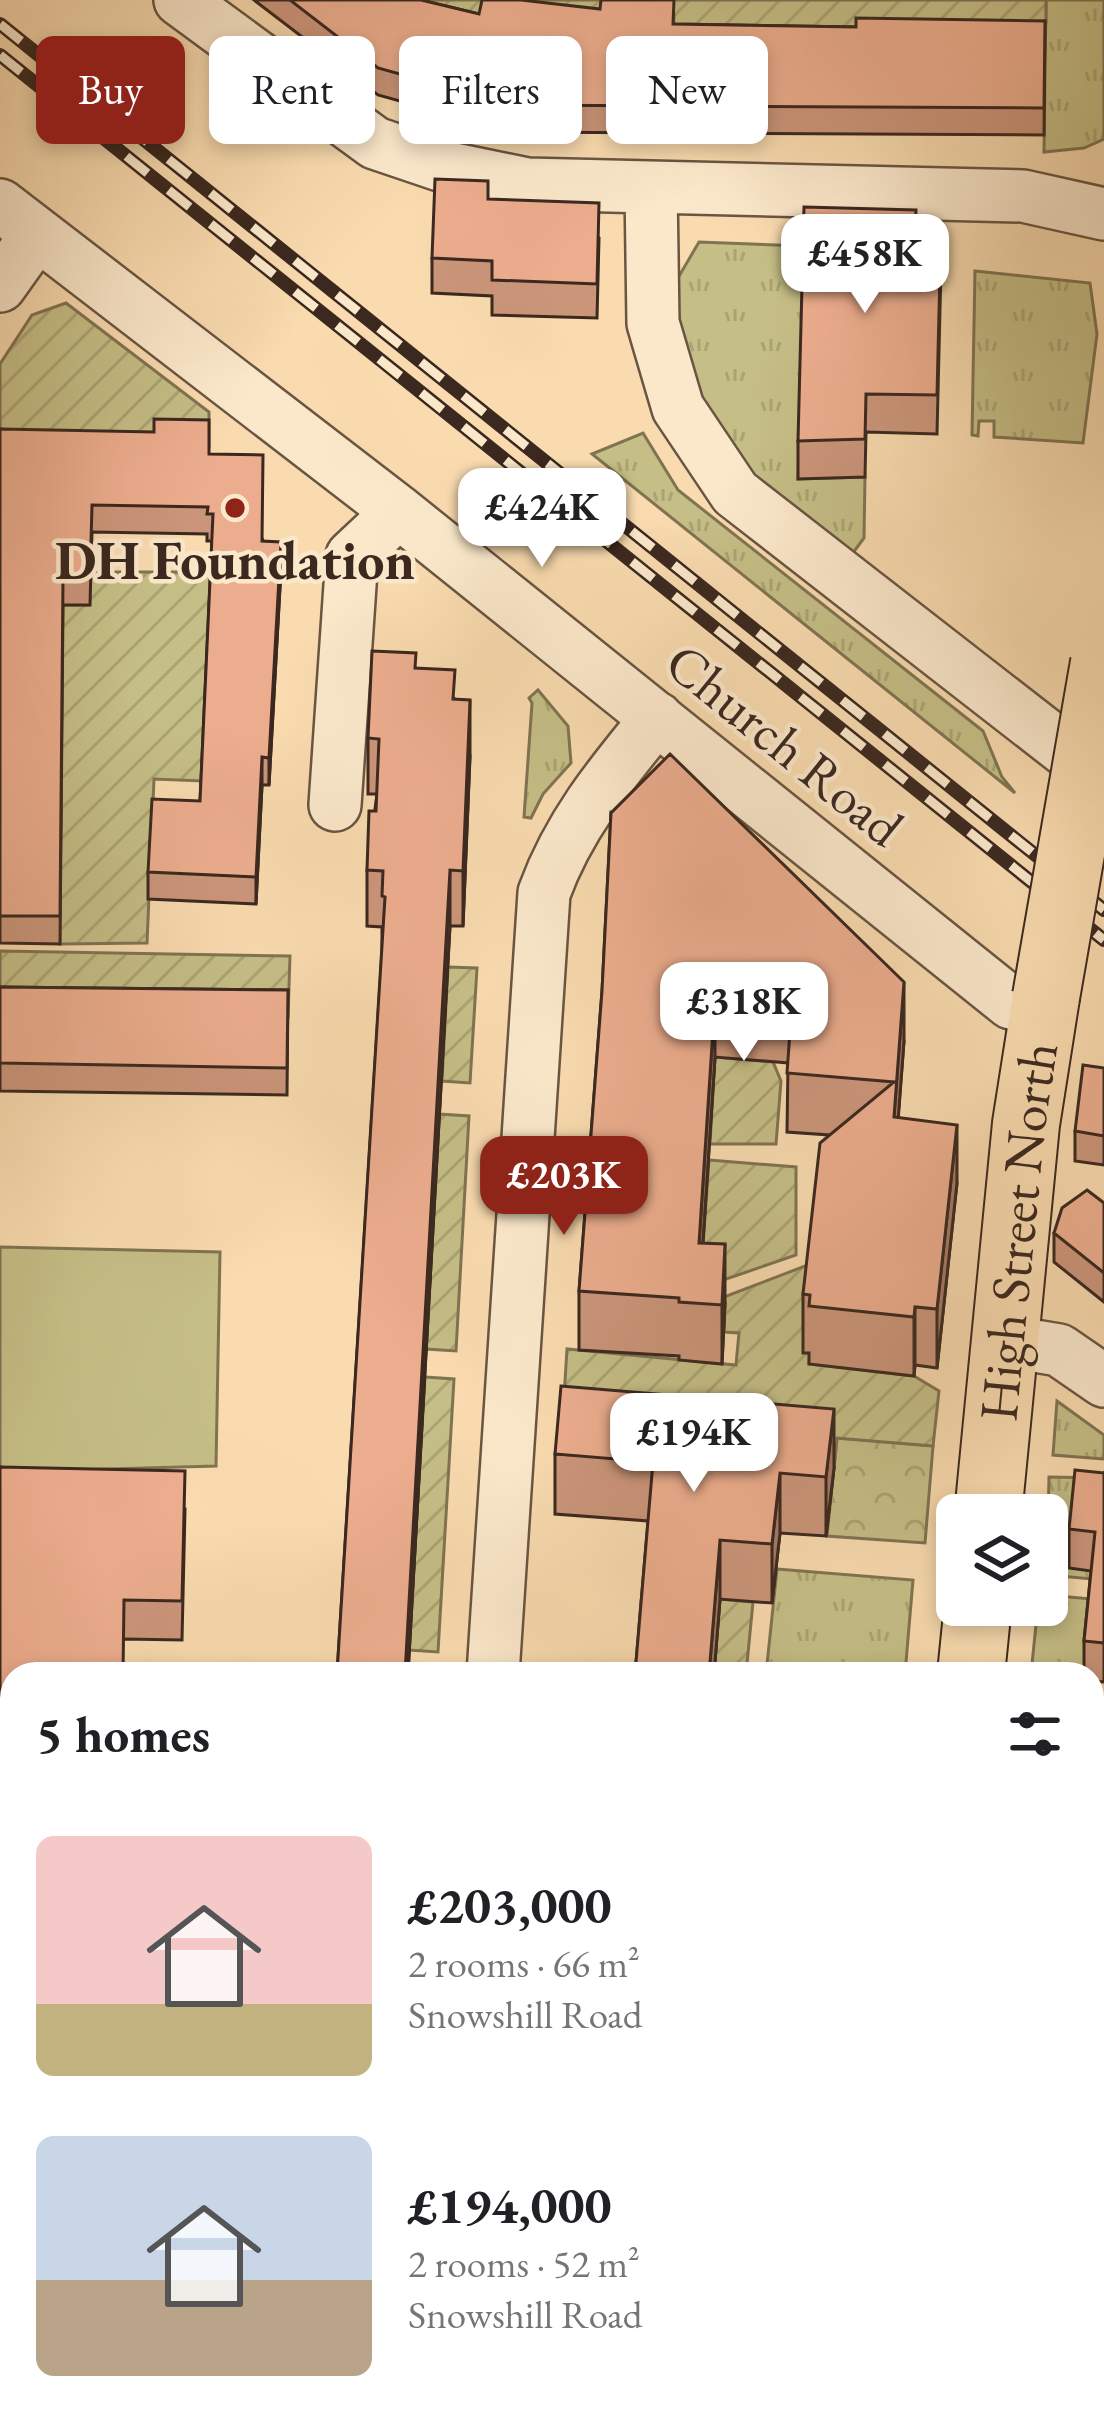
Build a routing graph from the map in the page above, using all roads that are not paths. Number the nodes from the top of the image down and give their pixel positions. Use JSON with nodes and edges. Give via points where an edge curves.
{"nodes":[{"id":1,"x":180,"y":0,"type":"edge"},
{"id":2,"x":1104,"y":182,"type":"edge"},
{"id":3,"x":651,"y":188,"type":"junction"},
{"id":4,"x":1023,"y":196,"type":"junction"},
{"id":5,"x":1104,"y":214,"type":"edge"},
{"id":6,"x":19,"y":219,"type":"edge"},
{"id":7,"x":0,"y":286,"type":"edge"},
{"id":8,"x":399,"y":512,"type":"junction"},
{"id":9,"x":1104,"y":663,"type":"edge"},
{"id":10,"x":657,"y":718,"type":"junction"},
{"id":11,"x":1104,"y":780,"type":"edge"},
{"id":12,"x":335,"y":806,"type":"dead end"},
{"id":13,"x":1045,"y":1005,"type":"junction"},
{"id":14,"x":1005,"y":1341,"type":"junction"},
{"id":15,"x":1104,"y":1381,"type":"edge"},
{"id":16,"x":990,"y":1494,"type":"edge"},
{"id":17,"x":976,"y":1626,"type":"edge"},
{"id":18,"x":494,"y":1662,"type":"edge"},
{"id":19,"x":972,"y":1662,"type":"edge"}],
"edges":[{"from":1,"to":3,"type":"street","via":[[374,143],[527,184]]},
{"from":2,"to":4,"type":"street"},
{"from":3,"to":4,"type":"street"},
{"from":3,"to":11,"type":"street","via":[[653,323],[678,408],[734,494]]},
{"from":4,"to":5,"type":"street"},
{"from":6,"to":7,"type":"street"},
{"from":6,"to":8,"type":"street","name":"Church Road"},
{"from":8,"to":10,"type":"street","name":"Church Road"},
{"from":8,"to":12,"type":"street","via":[[352,556]]},
{"from":9,"to":13,"type":"main road","name":"High Street North","bridge":true},
{"from":10,"to":13,"type":"street","name":"Church Road","via":[[1011,1003]]},
{"from":10,"to":18,"type":"street","via":[[579,815],[544,893]]},
{"from":13,"to":14,"type":"main road","name":"High Street North"},
{"from":14,"to":15,"type":"street","via":[[1059,1350]]},
{"from":14,"to":16,"type":"main road","name":"High Street North"},
{"from":17,"to":19,"type":"main road"}]}
